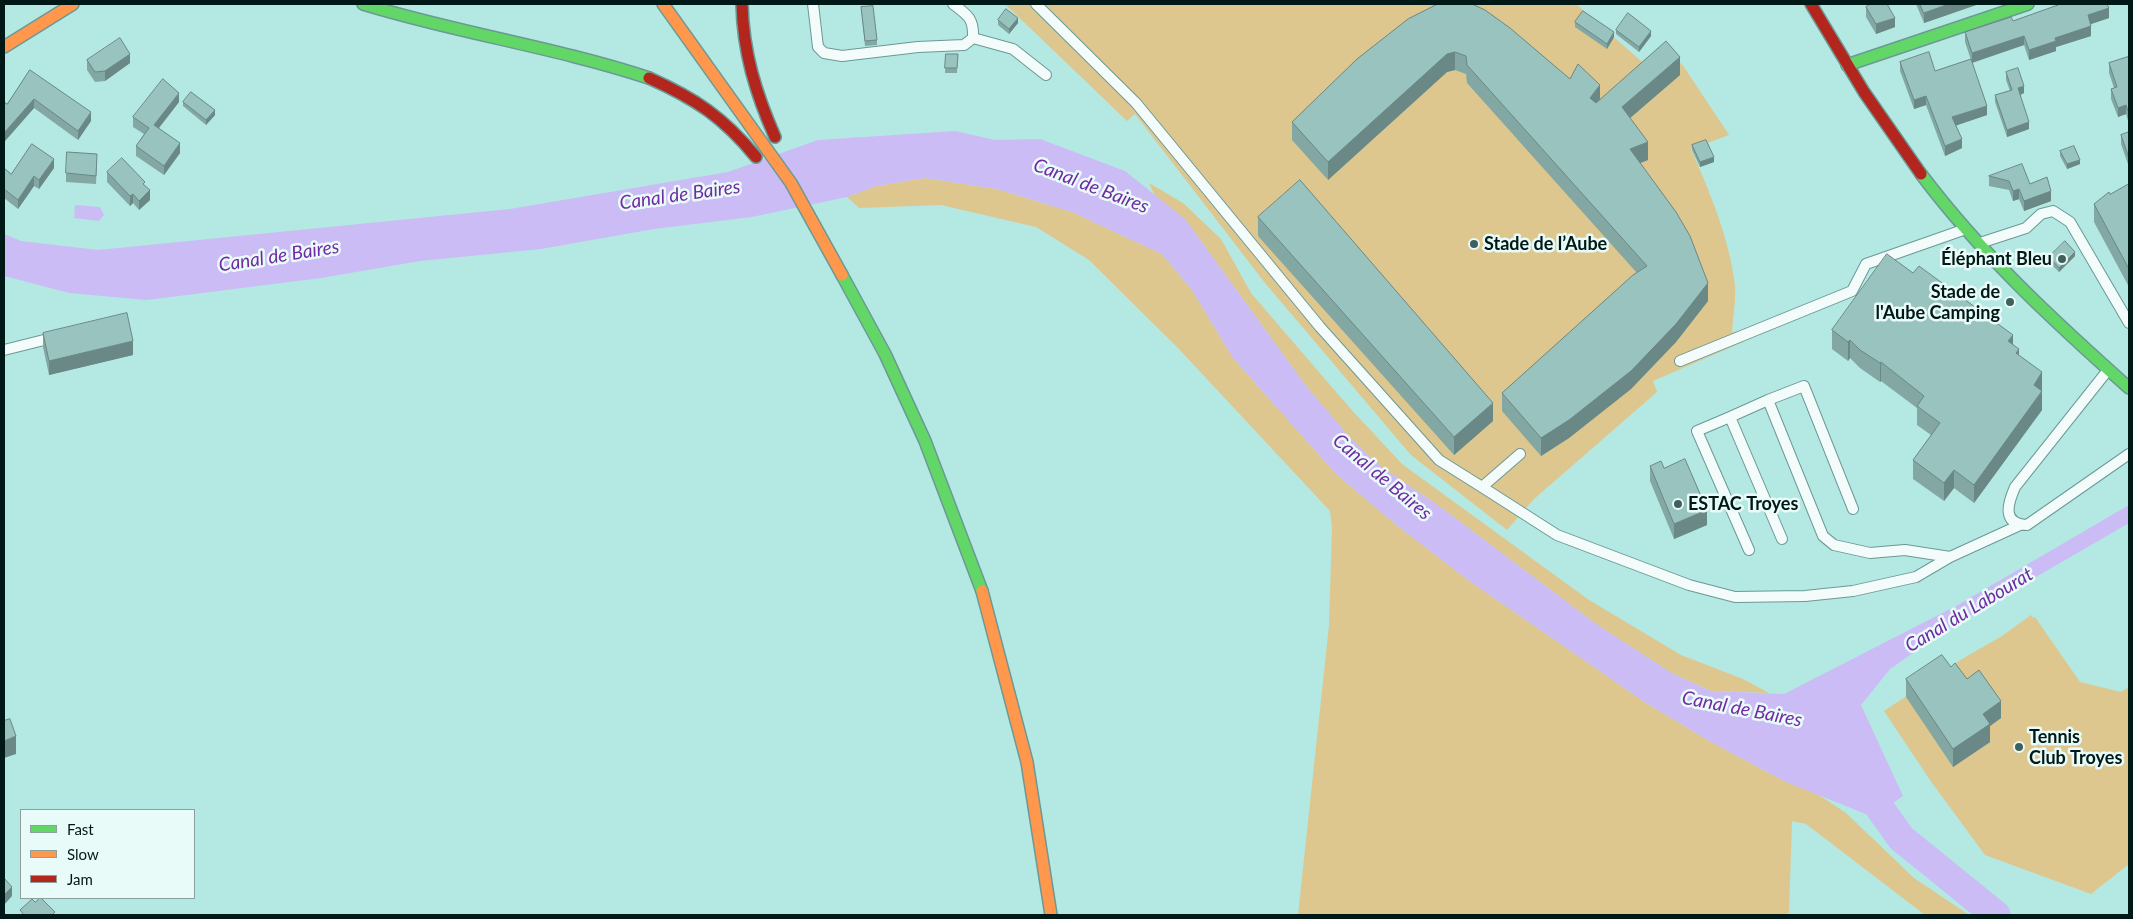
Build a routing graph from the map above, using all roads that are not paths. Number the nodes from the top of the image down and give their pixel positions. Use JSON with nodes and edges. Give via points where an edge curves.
{"nodes":[{"id":1,"x":73,"y":4,"type":"edge"},
{"id":2,"x":363,"y":4,"type":"edge"},
{"id":3,"x":663,"y":4,"type":"edge"},
{"id":4,"x":742,"y":4,"type":"edge"},
{"id":5,"x":813,"y":4,"type":"edge"},
{"id":6,"x":954,"y":4,"type":"edge"},
{"id":7,"x":1036,"y":4,"type":"edge"},
{"id":8,"x":1811,"y":4,"type":"edge"},
{"id":9,"x":2028,"y":4,"type":"edge"},
{"id":10,"x":973,"y":38,"type":"junction"},
{"id":11,"x":4,"y":47,"type":"edge"},
{"id":12,"x":1847,"y":65,"type":"junction"},
{"id":13,"x":1046,"y":75,"type":"dead end"},
{"id":14,"x":763,"y":169,"type":"dead end"},
{"id":15,"x":791,"y":183,"type":"junction"},
{"id":16,"x":794,"y":214,"type":"dead end"},
{"id":17,"x":809,"y":225,"type":"junction"},
{"id":18,"x":1966,"y":229,"type":"junction"},
{"id":19,"x":1980,"y":243,"type":"junction"},
{"id":20,"x":2129,"y":323,"type":"edge"},
{"id":21,"x":67,"y":334,"type":"edge"},
{"id":22,"x":4,"y":350,"type":"edge"},
{"id":23,"x":1680,"y":361,"type":"dead end"},
{"id":24,"x":2108,"y":370,"type":"junction"},
{"id":25,"x":2129,"y":388,"type":"edge"},
{"id":26,"x":1768,"y":400,"type":"junction"},
{"id":27,"x":1730,"y":417,"type":"junction"},
{"id":28,"x":1520,"y":454,"type":"dead end"},
{"id":29,"x":2129,"y":454,"type":"edge"},
{"id":30,"x":1482,"y":487,"type":"junction"},
{"id":31,"x":1853,"y":509,"type":"dead end"},
{"id":32,"x":2020,"y":524,"type":"junction"},
{"id":33,"x":1782,"y":539,"type":"dead end"},
{"id":34,"x":1749,"y":550,"type":"dead end"},
{"id":35,"x":1950,"y":557,"type":"junction"},
{"id":36,"x":1052,"y":915,"type":"edge"}],
"edges":[{"from":1,"to":11,"type":"main road"},
{"from":2,"to":14,"type":"main road","via":[[638,74],[671,88],[708,110],[747,145]]},
{"from":3,"to":15,"type":"main road"},
{"from":4,"to":15,"type":"main road","via":[[744,43],[756,95],[780,146]]},
{"from":5,"to":10,"type":"lane","via":[[818,47],[824,53],[842,56],[964,45]]},
{"from":6,"to":10,"type":"lane","via":[[973,24]]},
{"from":7,"to":30,"type":"lane","via":[[1136,103],[1320,327],[1440,460]]},
{"from":8,"to":12,"type":"main road"},
{"from":9,"to":12,"type":"main road"},
{"from":10,"to":13,"type":"lane","via":[[1013,49]]},
{"from":12,"to":18,"type":"main road","via":[[1911,160]]},
{"from":15,"to":17,"type":"main road"},
{"from":16,"to":17,"type":"main road"},
{"from":17,"to":36,"type":"main road","via":[[856,297],[885,354],[925,441],[981,587],[1027,762]]},
{"from":18,"to":19,"type":"main road"},
{"from":18,"to":23,"type":"lane","via":[[1866,264],[1852,290]]},
{"from":19,"to":20,"type":"lane","via":[[2026,228],[2041,214],[2053,211],[2070,222]]},
{"from":19,"to":24,"type":"main road"},
{"from":21,"to":22,"type":"lane"},
{"from":24,"to":25,"type":"main road"},
{"from":24,"to":32,"type":"lane","via":[[2015,487],[2007,512]]},
{"from":26,"to":27,"type":"lane"},
{"from":26,"to":31,"type":"lane","via":[[1804,386]]},
{"from":26,"to":35,"type":"lane","via":[[1823,536],[1834,544],[1870,553],[1905,550]]},
{"from":27,"to":33,"type":"lane"},
{"from":27,"to":34,"type":"lane","via":[[1697,431]]},
{"from":28,"to":30,"type":"lane"},
{"from":29,"to":32,"type":"lane","via":[[2027,525]]},
{"from":30,"to":35,"type":"lane","via":[[1557,535],[1689,585],[1735,596],[1805,596],[1853,590],[1916,577]]},
{"from":32,"to":35,"type":"lane"}]}
